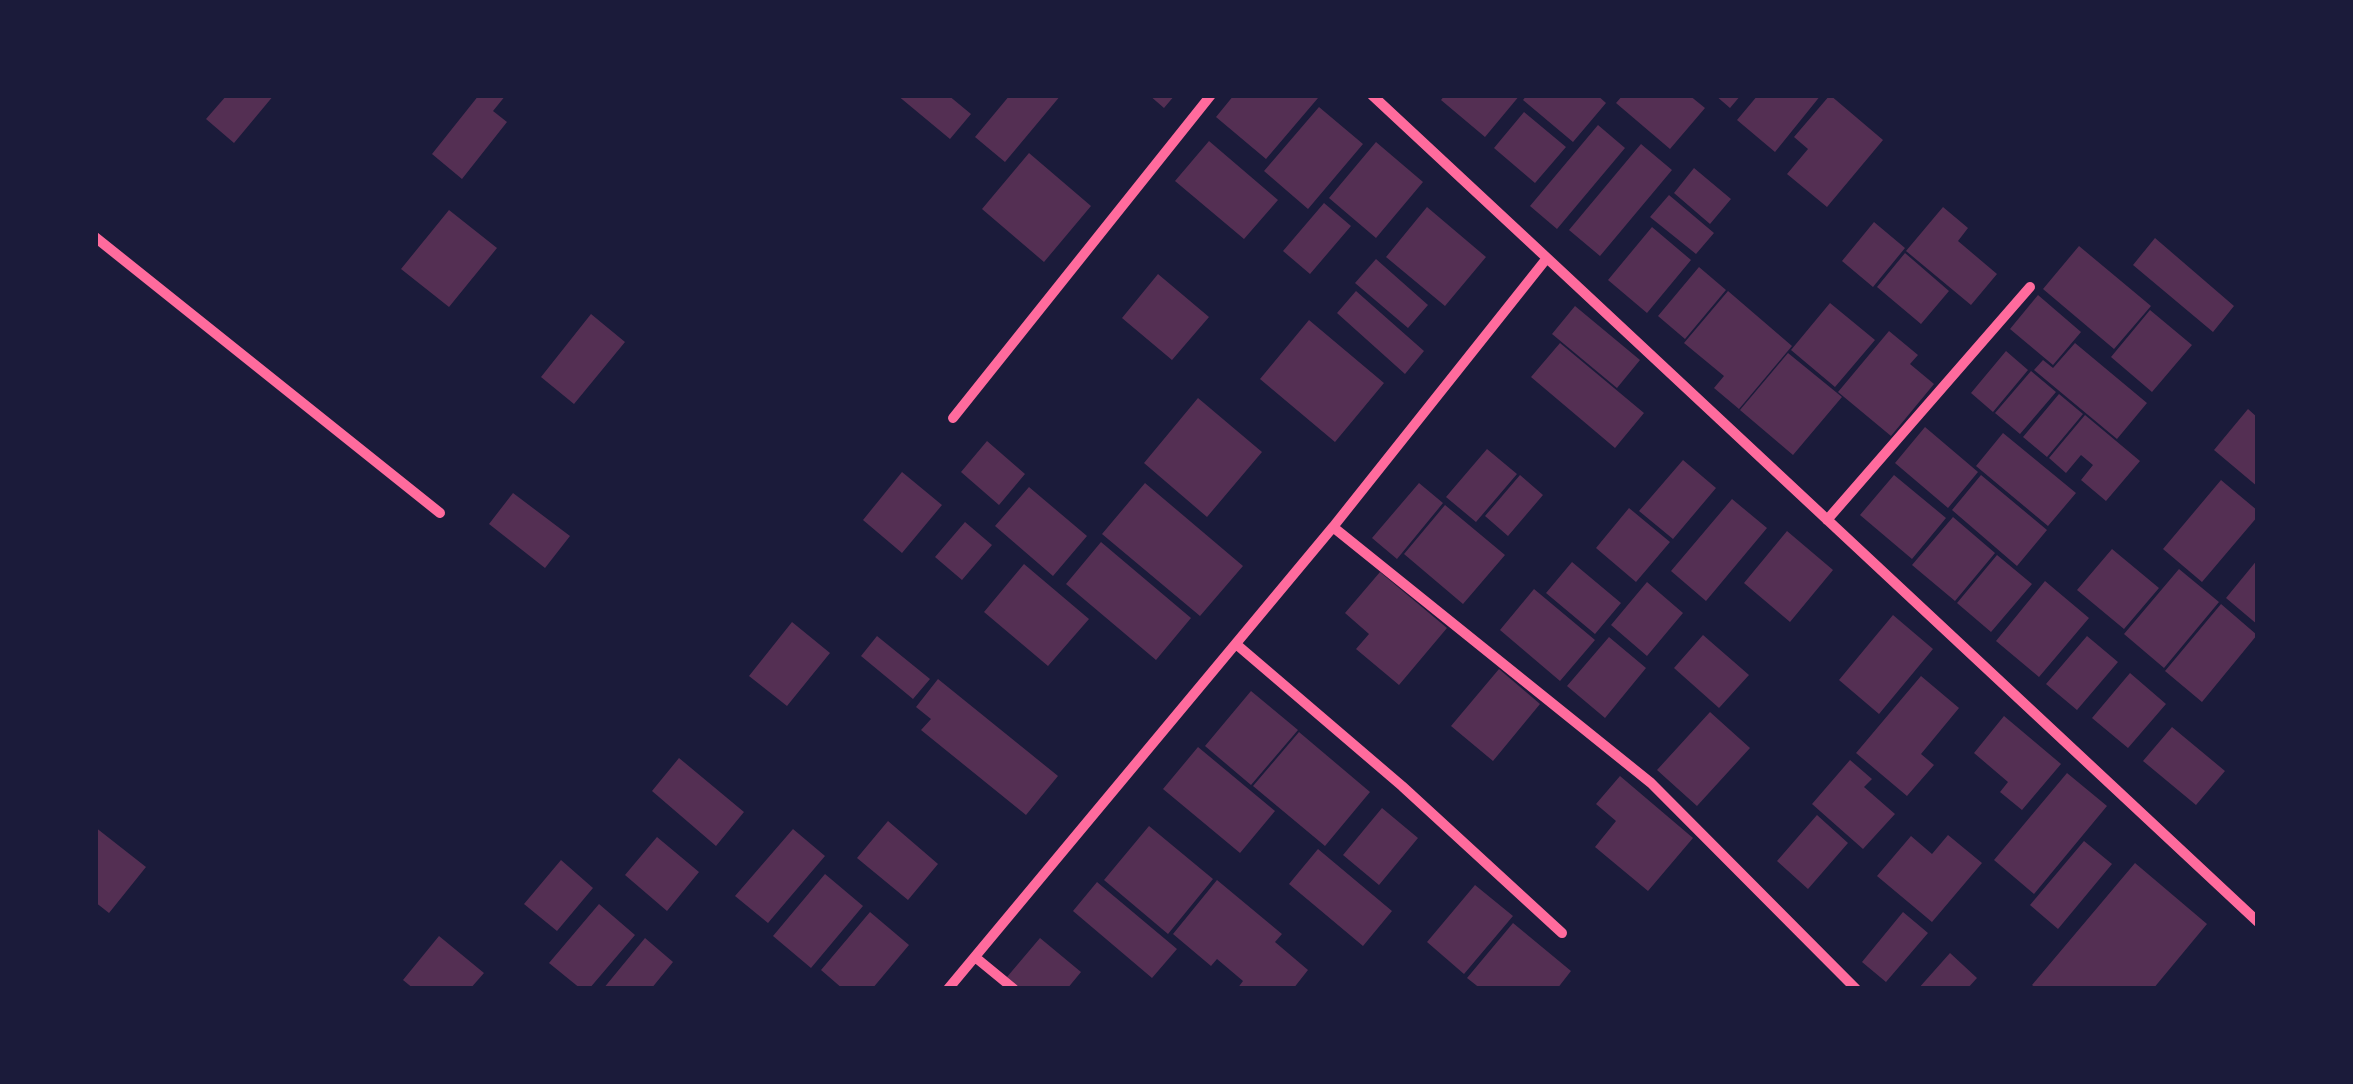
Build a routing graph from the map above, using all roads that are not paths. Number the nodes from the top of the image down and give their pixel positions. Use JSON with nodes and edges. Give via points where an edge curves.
{"nodes":[{"id":1,"x":1212,"y":95,"type":"edge"},
{"id":2,"x":1372,"y":95,"type":"edge"},
{"id":3,"x":95,"y":237,"type":"edge"},
{"id":4,"x":1547,"y":258,"type":"junction"},
{"id":5,"x":2030,"y":288,"type":"dead end"},
{"id":6,"x":953,"y":418,"type":"dead end"},
{"id":7,"x":440,"y":513,"type":"dead end"},
{"id":8,"x":1827,"y":520,"type":"junction"},
{"id":9,"x":1333,"y":527,"type":"junction"},
{"id":10,"x":1236,"y":644,"type":"junction"},
{"id":11,"x":2258,"y":922,"type":"edge"},
{"id":12,"x":1562,"y":932,"type":"dead end"},
{"id":13,"x":975,"y":957,"type":"junction"},
{"id":14,"x":948,"y":989,"type":"edge"},
{"id":15,"x":1014,"y":989,"type":"edge"},
{"id":16,"x":1856,"y":989,"type":"edge"}],
"edges":[{"from":1,"to":6,"type":"street"},
{"from":2,"to":4,"type":"street"},
{"from":3,"to":7,"type":"street"},
{"from":4,"to":8,"type":"street"},
{"from":4,"to":9,"type":"street"},
{"from":5,"to":8,"type":"street"},
{"from":8,"to":11,"type":"street"},
{"from":9,"to":10,"type":"street"},
{"from":9,"to":16,"type":"street","via":[[1651,783]]},
{"from":10,"to":12,"type":"street"},
{"from":10,"to":13,"type":"street"},
{"from":13,"to":14,"type":"street"},
{"from":13,"to":15,"type":"street"}]}
